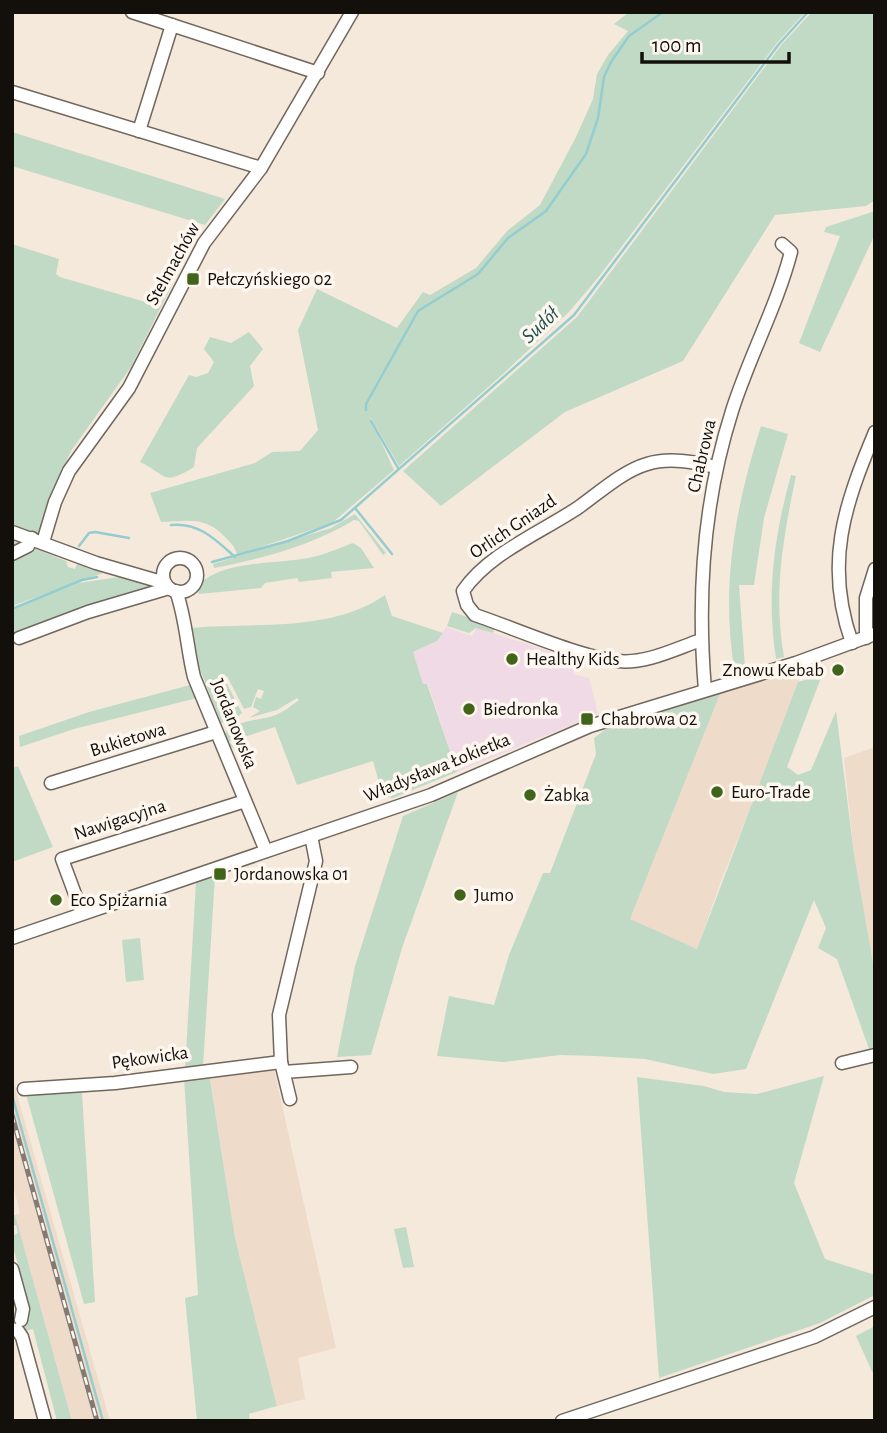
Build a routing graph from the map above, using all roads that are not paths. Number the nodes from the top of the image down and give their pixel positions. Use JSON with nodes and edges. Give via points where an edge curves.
{"nodes":[{"id":1,"x":132,"y":12,"type":"edge"},
{"id":2,"x":352,"y":12,"type":"edge"},
{"id":3,"x":172,"y":25,"type":"junction"},
{"id":4,"x":318,"y":73,"type":"junction"},
{"id":5,"x":12,"y":92,"type":"edge"},
{"id":6,"x":139,"y":131,"type":"junction"},
{"id":7,"x":261,"y":168,"type":"junction"},
{"id":8,"x":782,"y":244,"type":"dead end"},
{"id":9,"x":875,"y":432,"type":"edge"},
{"id":10,"x":716,"y":467,"type":"junction"},
{"id":11,"x":12,"y":532,"type":"edge"},
{"id":12,"x":37,"y":540,"type":"junction"},
{"id":13,"x":12,"y":554,"type":"edge"},
{"id":14,"x":166,"y":566,"type":"junction"},
{"id":15,"x":875,"y":569,"type":"edge"},
{"id":16,"x":129,"y":572,"type":"junction"},
{"id":17,"x":174,"y":588,"type":"junction"},
{"id":18,"x":871,"y":636,"type":"edge"},
{"id":19,"x":19,"y":638,"type":"dead end"},
{"id":20,"x":701,"y":639,"type":"junction"},
{"id":21,"x":852,"y":643,"type":"junction"},
{"id":22,"x":705,"y":691,"type":"junction"},
{"id":23,"x":216,"y":732,"type":"junction"},
{"id":24,"x":51,"y":783,"type":"dead end"},
{"id":25,"x":245,"y":801,"type":"junction"},
{"id":26,"x":311,"y":836,"type":"junction"},
{"id":27,"x":266,"y":851,"type":"junction"},
{"id":28,"x":82,"y":914,"type":"junction"},
{"id":29,"x":12,"y":937,"type":"edge"},
{"id":30,"x":875,"y":1055,"type":"edge"},
{"id":31,"x":842,"y":1063,"type":"dead end"},
{"id":32,"x":283,"y":1067,"type":"junction"},
{"id":33,"x":351,"y":1067,"type":"dead end"},
{"id":34,"x":24,"y":1089,"type":"dead end"},
{"id":35,"x":290,"y":1099,"type":"dead end"},
{"id":36,"x":12,"y":1269,"type":"edge"},
{"id":37,"x":875,"y":1307,"type":"edge"},
{"id":38,"x":17,"y":1325,"type":"edge"},
{"id":39,"x":569,"y":1420,"type":"edge"},
{"id":40,"x":45,"y":1421,"type":"edge"}],
"edges":[{"from":1,"to":3,"type":"street"},
{"from":2,"to":4,"type":"street","name":"Stelmachów"},
{"from":3,"to":4,"type":"street"},
{"from":3,"to":6,"type":"street"},
{"from":4,"to":7,"type":"street","name":"Stelmachów"},
{"from":5,"to":6,"type":"street"},
{"from":6,"to":7,"type":"street"},
{"from":7,"to":12,"type":"street","name":"Stelmachów","via":[[204,243],[133,380],[69,471]]},
{"from":8,"to":10,"type":"street","name":"Chabrowa","via":[[791,252],[786,272],[750,359]]},
{"from":9,"to":21,"type":"street","via":[[851,494],[838,561],[839,601]]},
{"from":10,"to":20,"type":"street","name":"Chabrowa","via":[[701,584]]},
{"from":10,"to":20,"type":"street","name":"Orlich Gniazd","via":[[665,461],[635,469],[471,578],[463,591],[474,615],[618,661],[648,659]]},
{"from":11,"to":12,"type":"street"},
{"from":12,"to":13,"type":"street"},
{"from":12,"to":16,"type":"street"},
{"from":14,"to":16,"type":"street"},
{"from":14,"to":17,"type":"street"},
{"from":14,"to":17,"type":"street","via":[[178,558],[193,564],[198,577],[195,584]]},
{"from":15,"to":18,"type":"street","via":[[865,608]]},
{"from":16,"to":17,"type":"street"},
{"from":17,"to":19,"type":"street","via":[[88,612]]},
{"from":17,"to":23,"type":"street","name":"Jordanowska","via":[[182,607],[194,677]]},
{"from":18,"to":21,"type":"street","name":"Władysława Łokietka"},
{"from":20,"to":22,"type":"street","name":"Chabrowa"},
{"from":21,"to":22,"type":"street","name":"Władysława Łokietka"},
{"from":22,"to":26,"type":"street","name":"Władysława Łokietka","via":[[590,726],[431,795]]},
{"from":23,"to":24,"type":"street","name":"Bukietowa"},
{"from":23,"to":25,"type":"street","name":"Jordanowska"},
{"from":25,"to":27,"type":"street","name":"Jordanowska"},
{"from":25,"to":28,"type":"street","name":"Nawigacyjna","via":[[62,859]]},
{"from":26,"to":27,"type":"street","name":"Władysława Łokietka"},
{"from":26,"to":32,"type":"street","via":[[316,861],[279,1015]]},
{"from":27,"to":28,"type":"street","name":"Władysława Łokietka"},
{"from":28,"to":29,"type":"street","name":"Władysława Łokietka"},
{"from":30,"to":31,"type":"street"},
{"from":32,"to":33,"type":"street","name":"Pękowicka"},
{"from":32,"to":34,"type":"street","name":"Pękowicka"},
{"from":32,"to":35,"type":"street"},
{"from":36,"to":38,"type":"street","via":[[23,1309]]},
{"from":37,"to":39,"type":"street","via":[[814,1337]]},
{"from":38,"to":40,"type":"street"}]}
